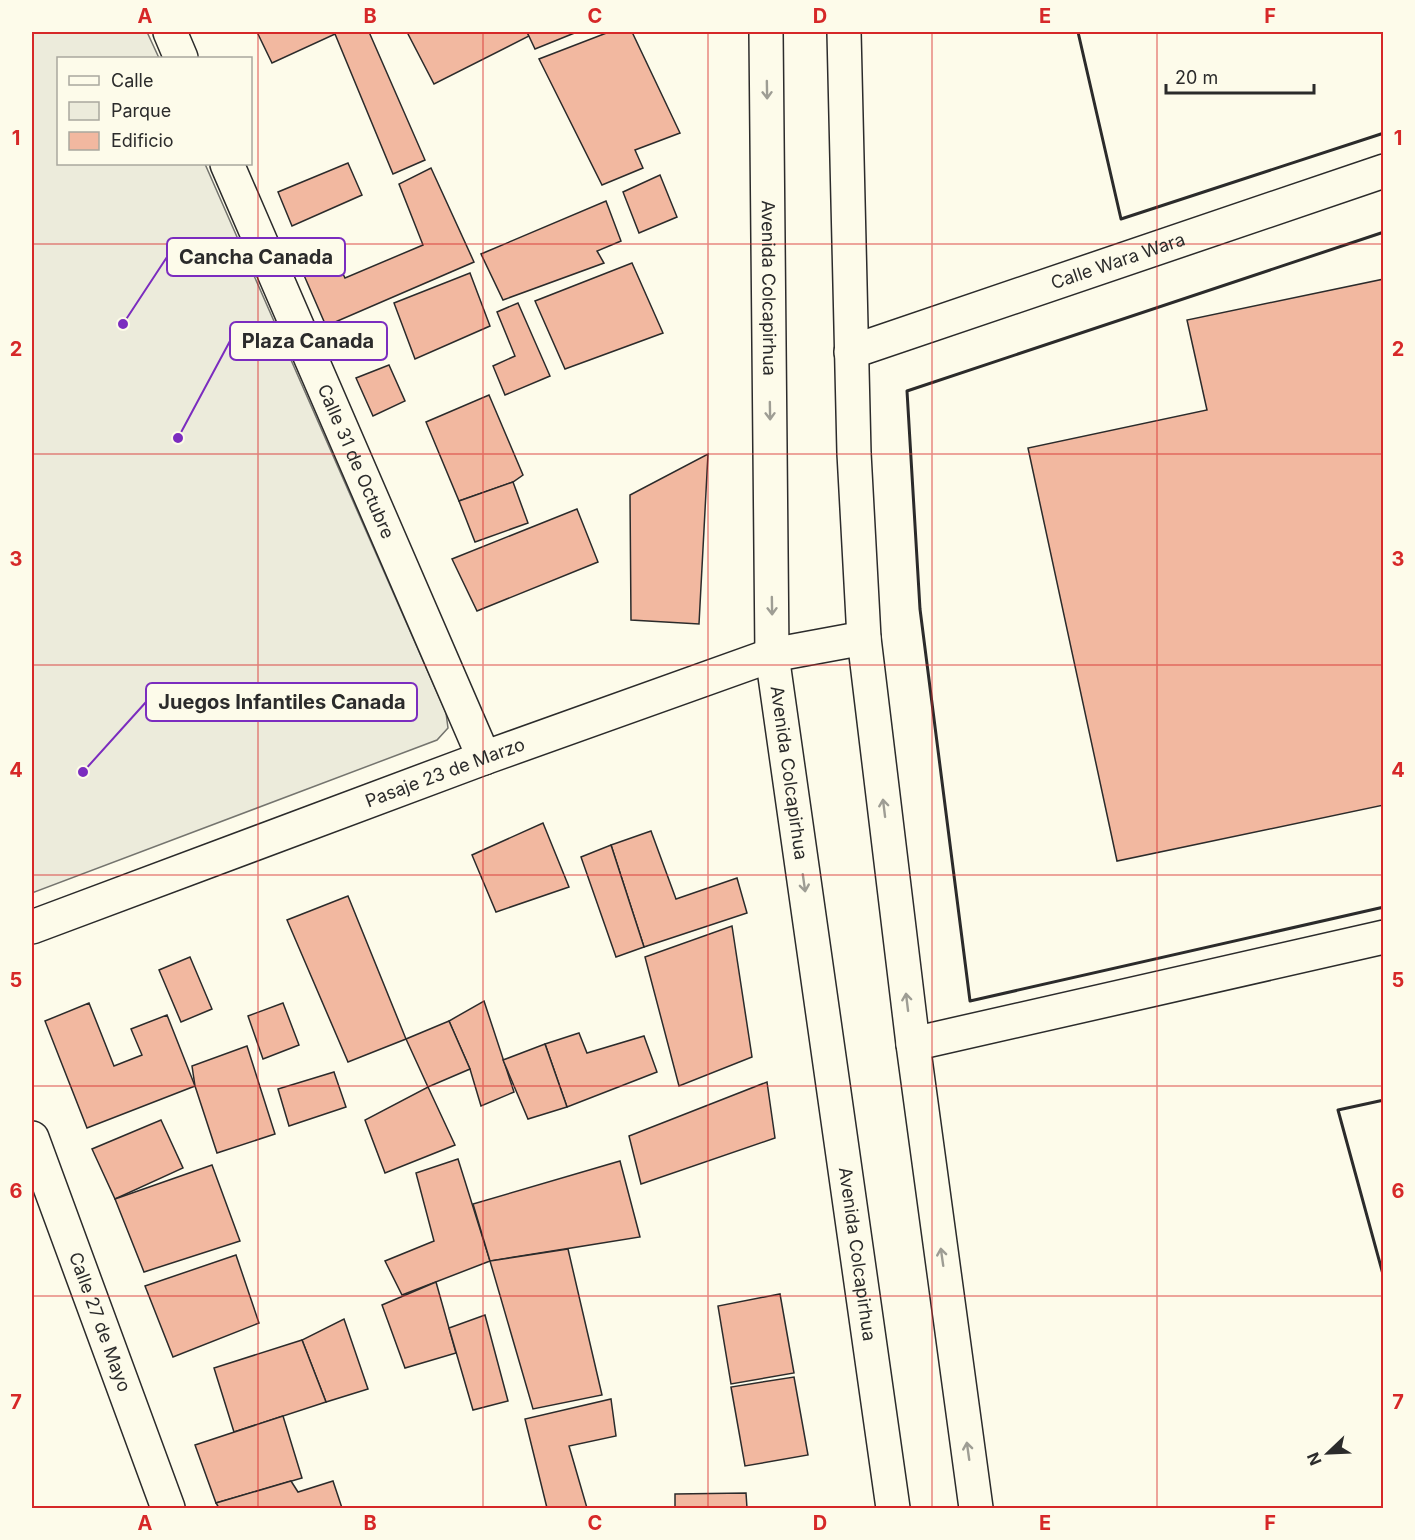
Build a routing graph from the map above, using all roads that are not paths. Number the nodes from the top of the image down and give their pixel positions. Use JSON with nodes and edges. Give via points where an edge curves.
{"nodes":[{"id":1,"x":766,"y":32,"type":"edge"},
{"id":2,"x":844,"y":32,"type":"edge"},
{"id":3,"x":227,"y":165,"type":"edge"},
{"id":4,"x":1383,"y":171,"type":"edge"},
{"id":5,"x":851,"y":352,"type":"junction"},
{"id":6,"x":864,"y":638,"type":"junction"},
{"id":7,"x":772,"y":655,"type":"junction"},
{"id":8,"x":484,"y":758,"type":"junction"},
{"id":9,"x":32,"y":927,"type":"edge"},
{"id":10,"x":1383,"y":938,"type":"edge"},
{"id":11,"x":913,"y":1044,"type":"junction"},
{"id":12,"x":32,"y":1138,"type":"edge"},
{"id":13,"x":168,"y":1509,"type":"edge"},
{"id":14,"x":893,"y":1509,"type":"edge"},
{"id":15,"x":976,"y":1509,"type":"edge"}],
"edges":[{"from":1,"to":7,"type":"street","name":"Avenida Colcapirhua","one_way":true},
{"from":2,"to":5,"type":"street"},
{"from":3,"to":8,"type":"street","name":"Calle 31 de Octubre"},
{"from":4,"to":5,"type":"street","name":"Calle Wara Wara"},
{"from":5,"to":6,"type":"street"},
{"from":6,"to":7,"type":"street","name":"Pasaje 23 de Marzo"},
{"from":11,"to":6,"type":"street","one_way":true},
{"from":7,"to":8,"type":"street","name":"Pasaje 23 de Marzo"},
{"from":7,"to":14,"type":"street","name":"Avenida Colcapirhua","one_way":true},
{"from":8,"to":9,"type":"street","name":"Pasaje 23 de Marzo"},
{"from":10,"to":11,"type":"street"},
{"from":15,"to":11,"type":"street","one_way":true},
{"from":12,"to":13,"type":"street","name":"Calle 27 de Mayo"}]}
